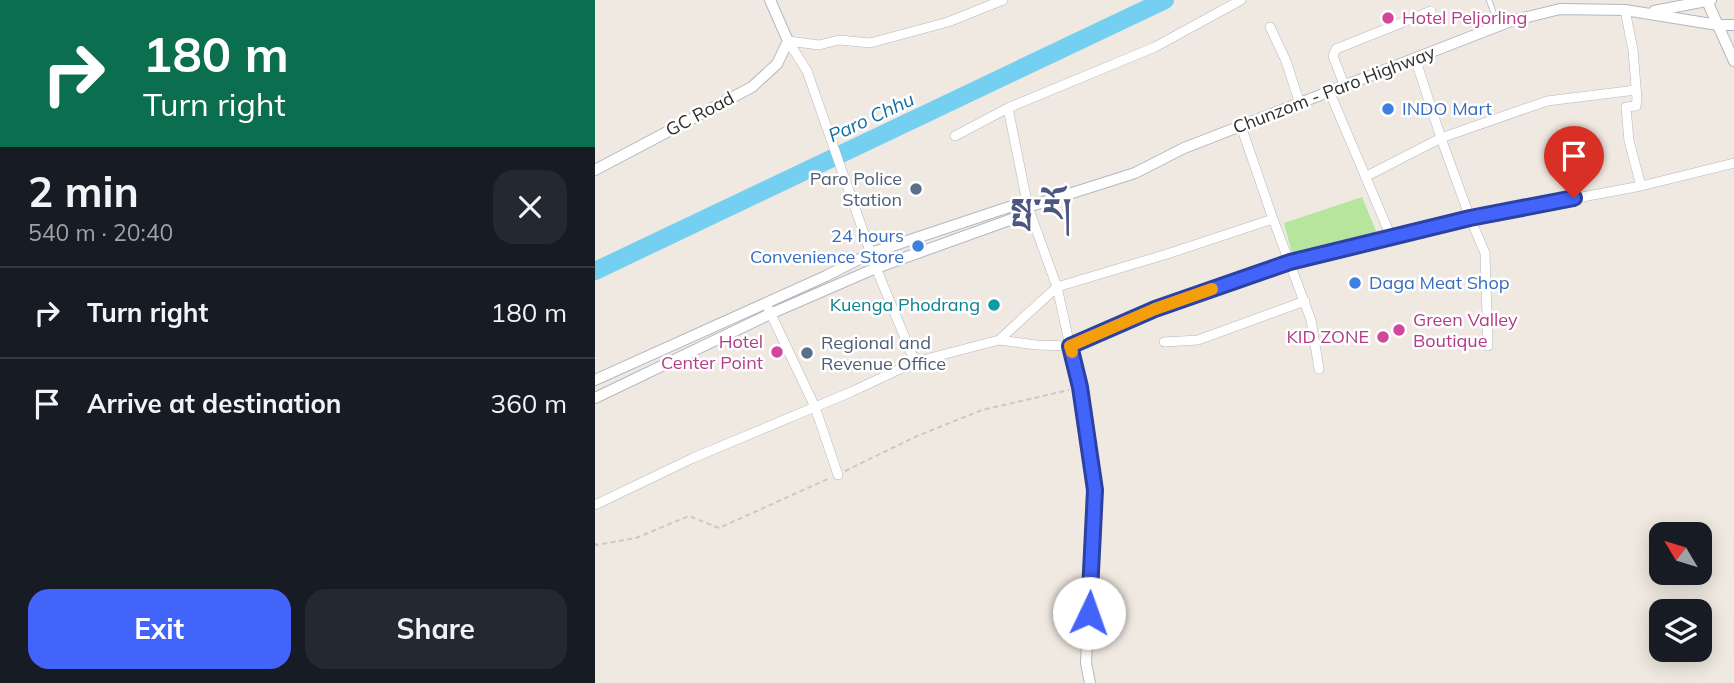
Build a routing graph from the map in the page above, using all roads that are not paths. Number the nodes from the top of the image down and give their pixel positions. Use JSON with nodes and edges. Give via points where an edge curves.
{"nodes":[{"id":1,"x":770,"y":0,"type":"edge"},
{"id":2,"x":1003,"y":0,"type":"edge"},
{"id":3,"x":1241,"y":0,"type":"edge"},
{"id":4,"x":1489,"y":0,"type":"edge"},
{"id":5,"x":1709,"y":0,"type":"edge"},
{"id":6,"x":1625,"y":10,"type":"junction"},
{"id":7,"x":1431,"y":11,"type":"dead end"},
{"id":8,"x":1647,"y":12,"type":"junction"},
{"id":9,"x":1718,"y":25,"type":"junction"},
{"id":10,"x":1734,"y":25,"type":"edge"},
{"id":11,"x":1499,"y":26,"type":"junction"},
{"id":12,"x":1270,"y":27,"type":"dead end"},
{"id":13,"x":788,"y":41,"type":"junction"},
{"id":14,"x":1415,"y":58,"type":"junction"},
{"id":15,"x":1734,"y":61,"type":"edge"},
{"id":16,"x":1345,"y":87,"type":"junction"},
{"id":17,"x":1636,"y":90,"type":"junction"},
{"id":18,"x":1330,"y":93,"type":"junction"},
{"id":19,"x":1300,"y":104,"type":"junction"},
{"id":20,"x":1008,"y":108,"type":"junction"},
{"id":21,"x":1241,"y":126,"type":"junction"},
{"id":22,"x":955,"y":136,"type":"dead end"},
{"id":23,"x":1441,"y":138,"type":"junction"},
{"id":24,"x":1734,"y":163,"type":"edge"},
{"id":25,"x":595,"y":170,"type":"edge"},
{"id":26,"x":1365,"y":177,"type":"junction"},
{"id":27,"x":1641,"y":186,"type":"junction"},
{"id":28,"x":1028,"y":207,"type":"junction"},
{"id":29,"x":1470,"y":218,"type":"junction"},
{"id":30,"x":1273,"y":219,"type":"junction"},
{"id":31,"x":1392,"y":239,"type":"junction"},
{"id":32,"x":871,"y":253,"type":"junction"},
{"id":33,"x":1290,"y":262,"type":"junction"},
{"id":34,"x":876,"y":268,"type":"junction"},
{"id":35,"x":1057,"y":287,"type":"junction"},
{"id":36,"x":1305,"y":301,"type":"junction"},
{"id":37,"x":768,"y":309,"type":"junction"},
{"id":38,"x":999,"y":341,"type":"junction"},
{"id":39,"x":1164,"y":342,"type":"dead end"},
{"id":40,"x":1070,"y":346,"type":"junction"},
{"id":41,"x":1488,"y":346,"type":"dead end"},
{"id":42,"x":915,"y":362,"type":"junction"},
{"id":43,"x":1319,"y":369,"type":"dead end"},
{"id":44,"x":595,"y":380,"type":"edge"},
{"id":45,"x":595,"y":398,"type":"edge"},
{"id":46,"x":815,"y":407,"type":"junction"},
{"id":47,"x":838,"y":475,"type":"dead end"},
{"id":48,"x":595,"y":505,"type":"edge"},
{"id":49,"x":1090,"y":683,"type":"edge"}],
"edges":[{"from":1,"to":13,"type":"street"},
{"from":2,"to":13,"type":"street","via":[[948,22],[870,43]]},
{"from":3,"to":20,"type":"street","via":[[1122,62]]},
{"from":4,"to":11,"type":"lane"},
{"from":5,"to":8,"type":"street","name":"Chunzom - Paro Highway"},
{"from":5,"to":9,"type":"street"},
{"from":6,"to":8,"type":"street","name":"Chunzom - Paro Highway"},
{"from":6,"to":11,"type":"street","name":"Chunzom - Paro Highway","via":[[1560,9]]},
{"from":6,"to":17,"type":"street"},
{"from":7,"to":16,"type":"street","via":[[1336,49],[1333,56]]},
{"from":8,"to":9,"type":"street","name":"Chunzom - Paro Highway"},
{"from":9,"to":10,"type":"street","name":"Chunzom - Paro Highway"},
{"from":9,"to":15,"type":"street"},
{"from":11,"to":14,"type":"street","name":"Chunzom - Paro Highway"},
{"from":12,"to":19,"type":"street"},
{"from":13,"to":25,"type":"street","name":"GC Road","via":[[777,64],[752,87]]},
{"from":13,"to":32,"type":"street","via":[[807,71]]},
{"from":14,"to":16,"type":"street","name":"Chunzom - Paro Highway"},
{"from":14,"to":23,"type":"street"},
{"from":16,"to":18,"type":"street","name":"Chunzom - Paro Highway"},
{"from":17,"to":23,"type":"street","via":[[1547,101]]},
{"from":17,"to":27,"type":"street","via":[[1636,106],[1626,107]]},
{"from":18,"to":19,"type":"street","name":"Chunzom - Paro Highway"},
{"from":18,"to":26,"type":"street"},
{"from":19,"to":21,"type":"street","name":"Chunzom - Paro Highway"},
{"from":20,"to":22,"type":"street"},
{"from":20,"to":28,"type":"street"},
{"from":21,"to":28,"type":"street","name":"Chunzom - Paro Highway","via":[[1135,173]]},
{"from":21,"to":30,"type":"street"},
{"from":23,"to":26,"type":"street"},
{"from":23,"to":29,"type":"street"},
{"from":24,"to":27,"type":"street"},
{"from":26,"to":31,"type":"street"},
{"from":27,"to":29,"type":"street"},
{"from":28,"to":32,"type":"street","name":"Chunzom - Paro Highway","via":[[1012,206]]},
{"from":28,"to":34,"type":"street","name":"Chunzom - Paro Highway","via":[[1015,218]]},
{"from":28,"to":35,"type":"street"},
{"from":29,"to":31,"type":"street"},
{"from":29,"to":41,"type":"street","via":[[1485,253]]},
{"from":30,"to":33,"type":"street"},
{"from":30,"to":35,"type":"street"},
{"from":31,"to":33,"type":"street"},
{"from":32,"to":34,"type":"street"},
{"from":32,"to":37,"type":"street","name":"Chunzom - Paro Highway"},
{"from":33,"to":36,"type":"street"},
{"from":33,"to":40,"type":"street","via":[[1155,309]]},
{"from":34,"to":37,"type":"street","name":"Chunzom - Paro Highway"},
{"from":34,"to":42,"type":"street"},
{"from":35,"to":38,"type":"street"},
{"from":35,"to":40,"type":"street"},
{"from":36,"to":39,"type":"street","via":[[1198,340]]},
{"from":36,"to":43,"type":"street"},
{"from":37,"to":44,"type":"street"},
{"from":37,"to":45,"type":"street"},
{"from":37,"to":46,"type":"street"},
{"from":38,"to":40,"type":"street"},
{"from":38,"to":42,"type":"street"},
{"from":40,"to":49,"type":"street","via":[[1095,490],[1086,663]]},
{"from":42,"to":46,"type":"street"},
{"from":46,"to":47,"type":"street"},
{"from":46,"to":48,"type":"street"}]}
